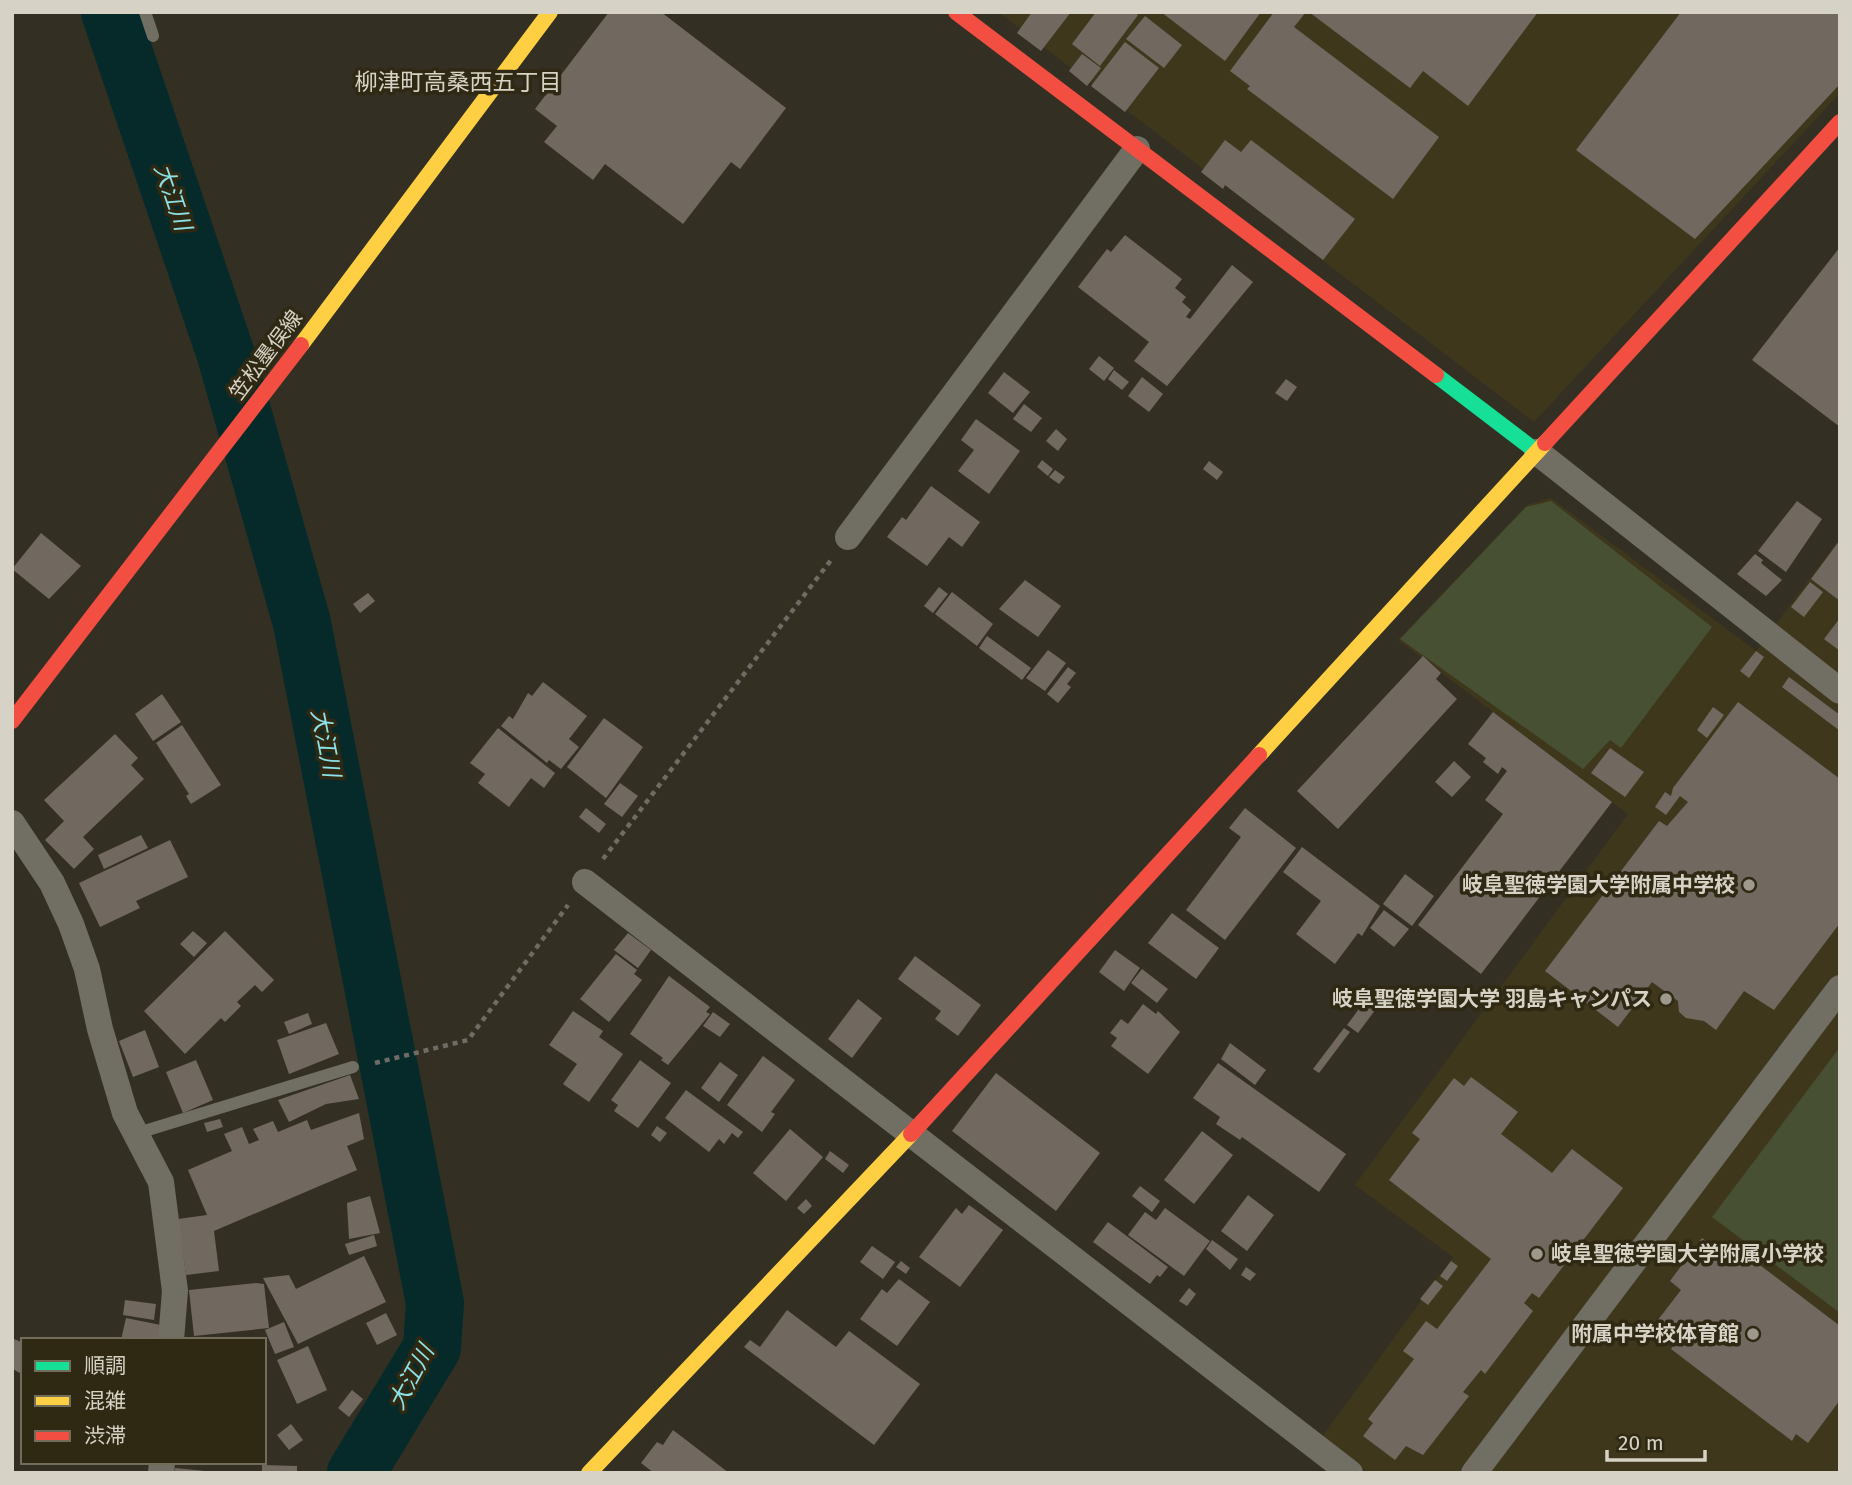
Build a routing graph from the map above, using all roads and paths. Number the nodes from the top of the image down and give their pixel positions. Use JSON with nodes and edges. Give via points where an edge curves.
{"nodes":[{"id":1,"x":145,"y":12,"type":"edge"},
{"id":2,"x":550,"y":12,"type":"edge"},
{"id":3,"x":956,"y":12,"type":"edge"},
{"id":4,"x":153,"y":36,"type":"dead end"},
{"id":5,"x":1840,"y":122,"type":"edge"},
{"id":6,"x":1137,"y":149,"type":"junction"},
{"id":7,"x":1537,"y":452,"type":"junction"},
{"id":8,"x":848,"y":537,"type":"joint"},
{"id":9,"x":1840,"y":691,"type":"edge"},
{"id":10,"x":12,"y":721,"type":"edge"},
{"id":11,"x":12,"y":823,"type":"edge"},
{"id":12,"x":585,"y":882,"type":"junction"},
{"id":13,"x":1840,"y":988,"type":"edge"},
{"id":14,"x":353,"y":1067,"type":"joint"},
{"id":15,"x":138,"y":1133,"type":"junction"},
{"id":16,"x":910,"y":1135,"type":"junction"},
{"id":17,"x":171,"y":1338,"type":"edge"},
{"id":18,"x":589,"y":1473,"type":"edge"},
{"id":19,"x":1350,"y":1473,"type":"edge"},
{"id":20,"x":1474,"y":1473,"type":"edge"}],
"edges":[{"from":1,"to":4,"type":"lane"},
{"from":2,"to":10,"type":"street","name":"笠松墨俣線"},
{"from":3,"to":6,"type":"street"},
{"from":5,"to":7,"type":"street"},
{"from":6,"to":7,"type":"street"},
{"from":6,"to":8,"type":"street"},
{"from":7,"to":9,"type":"street"},
{"from":7,"to":16,"type":"street"},
{"from":8,"to":12,"type":"path"},
{"from":11,"to":15,"type":"street","via":[[52,883],[71,924],[125,1113]]},
{"from":12,"to":14,"type":"path","via":[[468,1040]]},
{"from":12,"to":16,"type":"street"},
{"from":13,"to":20,"type":"street"},
{"from":14,"to":15,"type":"lane"},
{"from":15,"to":17,"type":"street","via":[[161,1182],[175,1292]]},
{"from":16,"to":18,"type":"street"},
{"from":16,"to":19,"type":"street"}]}
